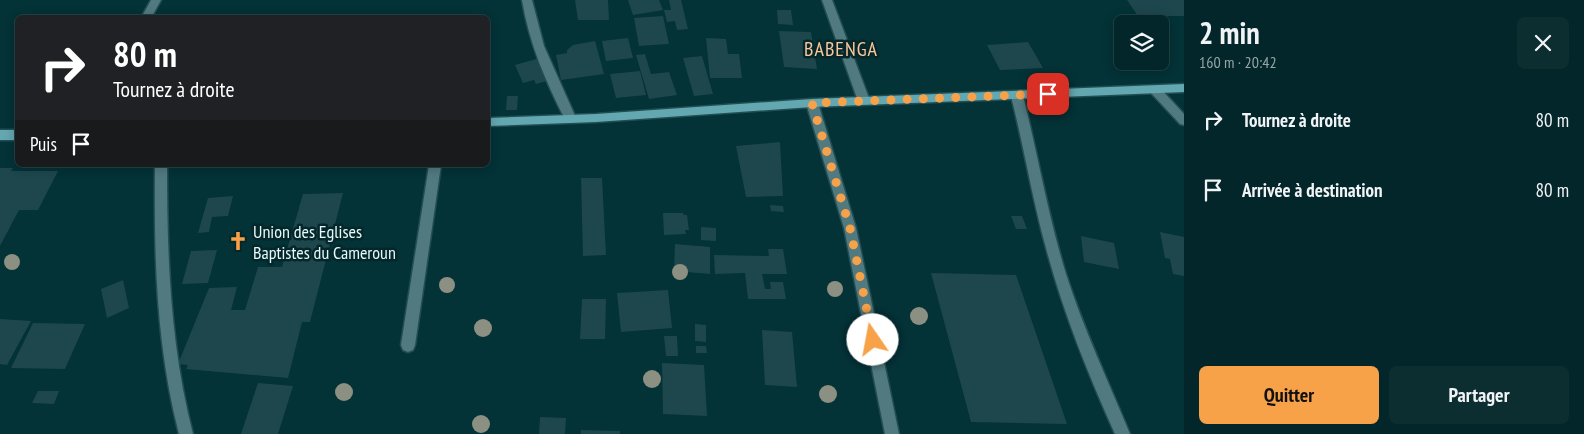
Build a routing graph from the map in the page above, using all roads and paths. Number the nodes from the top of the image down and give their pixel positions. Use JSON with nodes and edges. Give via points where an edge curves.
{"nodes":[{"id":1,"x":156,"y":0,"type":"edge"},
{"id":2,"x":527,"y":0,"type":"edge"},
{"id":3,"x":827,"y":0,"type":"edge"},
{"id":4,"x":148,"y":15,"type":"edge"},
{"id":5,"x":1184,"y":88,"type":"edge"},
{"id":6,"x":1156,"y":91,"type":"junction"},
{"id":7,"x":1017,"y":96,"type":"junction"},
{"id":8,"x":864,"y":101,"type":"junction"},
{"id":9,"x":812,"y":103,"type":"junction"},
{"id":10,"x":570,"y":118,"type":"junction"},
{"id":11,"x":1184,"y":121,"type":"edge"},
{"id":12,"x":490,"y":122,"type":"edge"},
{"id":13,"x":0,"y":135,"type":"edge"},
{"id":14,"x":15,"y":135,"type":"edge"},
{"id":15,"x":161,"y":167,"type":"edge"},
{"id":16,"x":436,"y":167,"type":"edge"},
{"id":17,"x":408,"y":345,"type":"dead end"},
{"id":18,"x":186,"y":434,"type":"edge"},
{"id":19,"x":892,"y":434,"type":"edge"},
{"id":20,"x":1123,"y":434,"type":"edge"}],
"edges":[{"from":1,"to":4,"type":"street"},
{"from":2,"to":10,"type":"street","via":[[542,58]]},
{"from":3,"to":8,"type":"street"},
{"from":5,"to":6,"type":"main road"},
{"from":6,"to":7,"type":"main road"},
{"from":6,"to":11,"type":"street"},
{"from":7,"to":8,"type":"main road"},
{"from":7,"to":20,"type":"street","via":[[1065,290]]},
{"from":8,"to":9,"type":"main road"},
{"from":9,"to":10,"type":"main road"},
{"from":9,"to":19,"type":"street","via":[[850,228]]},
{"from":10,"to":12,"type":"main road"},
{"from":13,"to":14,"type":"main road"},
{"from":15,"to":18,"type":"street","via":[[160,247],[165,314],[175,394]]},
{"from":16,"to":17,"type":"street"}]}
